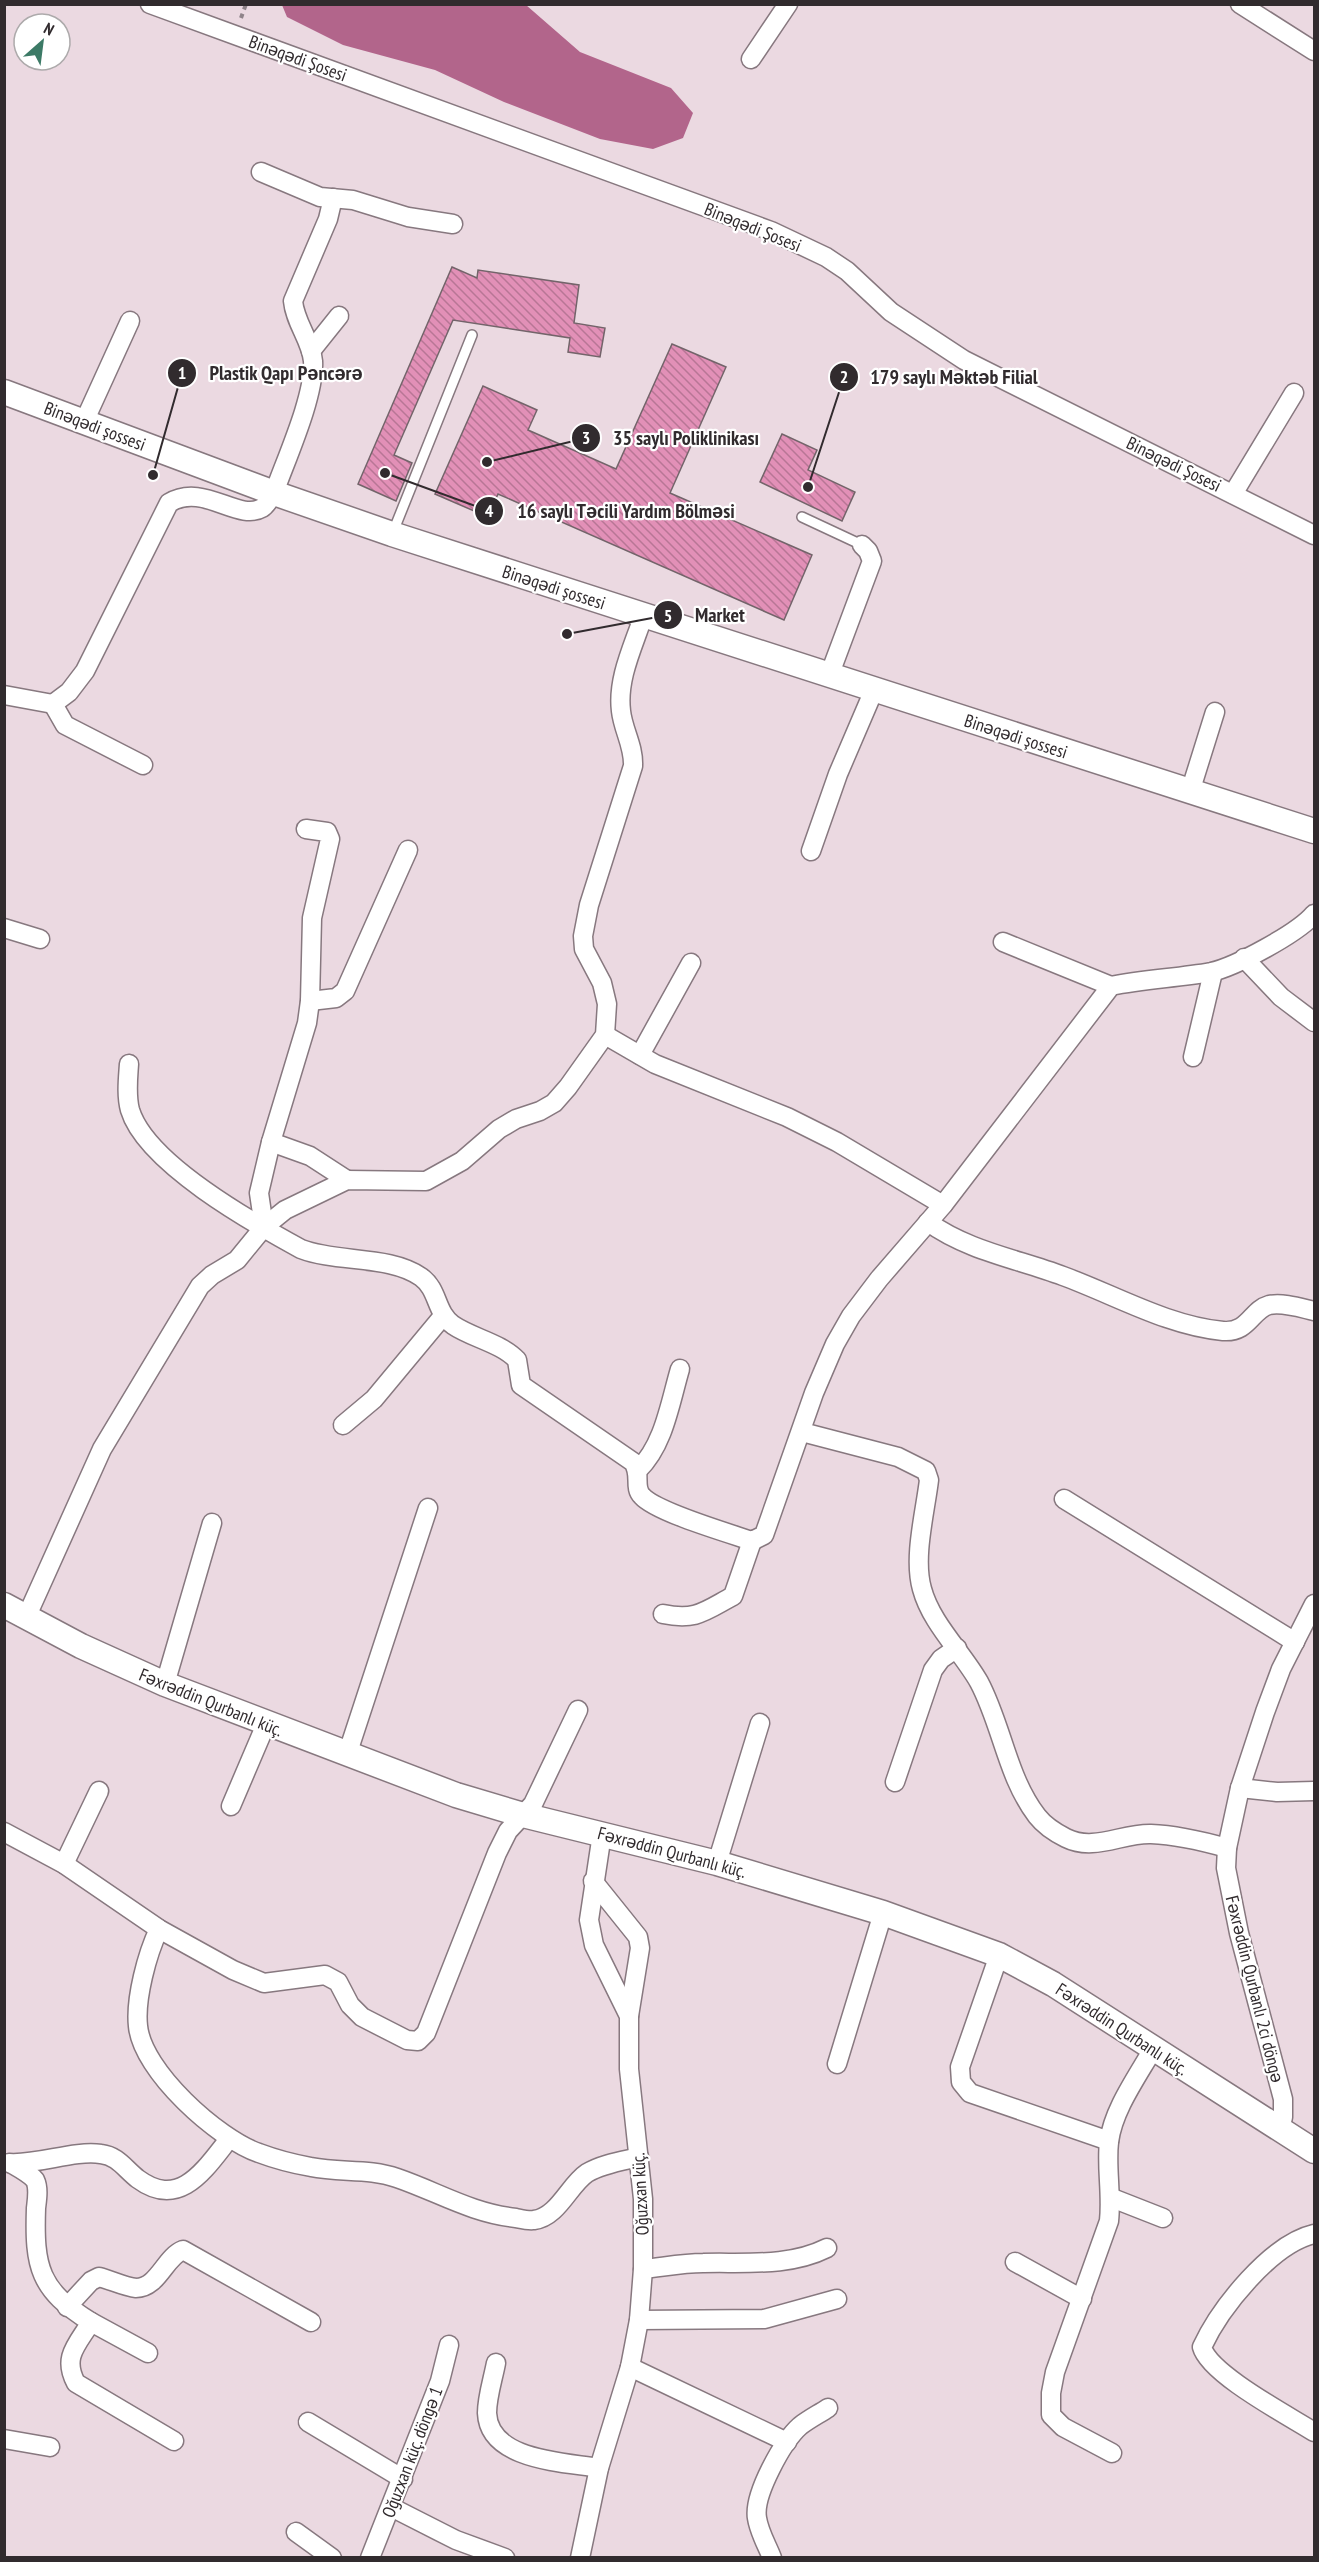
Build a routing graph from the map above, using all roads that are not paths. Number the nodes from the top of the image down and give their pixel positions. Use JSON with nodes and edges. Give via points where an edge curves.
{"nodes":[{"id":1,"x":150,"y":4,"type":"edge"},
{"id":2,"x":788,"y":4,"type":"edge"},
{"id":3,"x":1240,"y":4,"type":"edge"},
{"id":4,"x":1314,"y":51,"type":"edge"},
{"id":5,"x":751,"y":58,"type":"dead end"},
{"id":6,"x":261,"y":172,"type":"dead end"},
{"id":7,"x":333,"y":198,"type":"junction"},
{"id":8,"x":453,"y":224,"type":"dead end"},
{"id":9,"x":339,"y":315,"type":"dead end"},
{"id":10,"x":130,"y":321,"type":"dead end"},
{"id":11,"x":472,"y":335,"type":"dead end"},
{"id":12,"x":312,"y":351,"type":"junction"},
{"id":13,"x":4,"y":392,"type":"edge"},
{"id":14,"x":1294,"y":393,"type":"dead end"},
{"id":15,"x":84,"y":422,"type":"junction"},
{"id":16,"x":274,"y":493,"type":"junction"},
{"id":17,"x":1233,"y":494,"type":"junction"},
{"id":18,"x":802,"y":517,"type":"dead end"},
{"id":19,"x":392,"y":534,"type":"junction"},
{"id":20,"x":1314,"y":535,"type":"edge"},
{"id":21,"x":862,"y":545,"type":"joint"},
{"id":22,"x":643,"y":617,"type":"junction"},
{"id":23,"x":828,"y":676,"type":"junction"},
{"id":24,"x":874,"y":690,"type":"junction"},
{"id":25,"x":4,"y":695,"type":"edge"},
{"id":26,"x":53,"y":704,"type":"junction"},
{"id":27,"x":1215,"y":712,"type":"dead end"},
{"id":28,"x":143,"y":765,"type":"dead end"},
{"id":29,"x":1190,"y":792,"type":"junction"},
{"id":30,"x":306,"y":829,"type":"dead end"},
{"id":31,"x":1314,"y":831,"type":"edge"},
{"id":32,"x":408,"y":850,"type":"dead end"},
{"id":33,"x":811,"y":851,"type":"dead end"},
{"id":34,"x":1314,"y":914,"type":"edge"},
{"id":35,"x":4,"y":928,"type":"edge"},
{"id":36,"x":40,"y":939,"type":"dead end"},
{"id":37,"x":1003,"y":942,"type":"dead end"},
{"id":38,"x":1244,"y":958,"type":"junction"},
{"id":39,"x":691,"y":963,"type":"dead end"},
{"id":40,"x":1213,"y":972,"type":"junction"},
{"id":41,"x":1111,"y":986,"type":"junction"},
{"id":42,"x":310,"y":1001,"type":"junction"},
{"id":43,"x":1314,"y":1022,"type":"edge"},
{"id":44,"x":605,"y":1035,"type":"junction"},
{"id":45,"x":640,"y":1055,"type":"junction"},
{"id":46,"x":1193,"y":1057,"type":"dead end"},
{"id":47,"x":129,"y":1064,"type":"dead end"},
{"id":48,"x":271,"y":1142,"type":"junction"},
{"id":49,"x":347,"y":1180,"type":"junction"},
{"id":50,"x":943,"y":1205,"type":"junction"},
{"id":51,"x":928,"y":1222,"type":"junction"},
{"id":52,"x":264,"y":1227,"type":"junction"},
{"id":53,"x":1314,"y":1311,"type":"edge"},
{"id":54,"x":443,"y":1316,"type":"junction"},
{"id":55,"x":680,"y":1369,"type":"dead end"},
{"id":56,"x":343,"y":1425,"type":"dead end"},
{"id":57,"x":801,"y":1432,"type":"junction"},
{"id":58,"x":638,"y":1470,"type":"junction"},
{"id":59,"x":1064,"y":1499,"type":"dead end"},
{"id":60,"x":428,"y":1508,"type":"dead end"},
{"id":61,"x":212,"y":1523,"type":"dead end"},
{"id":62,"x":752,"y":1541,"type":"junction"},
{"id":63,"x":1314,"y":1604,"type":"edge"},
{"id":64,"x":4,"y":1605,"type":"edge"},
{"id":65,"x":663,"y":1614,"type":"dead end"},
{"id":66,"x":26,"y":1618,"type":"junction"},
{"id":67,"x":1294,"y":1642,"type":"junction"},
{"id":68,"x":957,"y":1648,"type":"junction"},
{"id":69,"x":165,"y":1684,"type":"junction"},
{"id":70,"x":578,"y":1710,"type":"dead end"},
{"id":71,"x":759,"y":1723,"type":"dead end"},
{"id":72,"x":266,"y":1724,"type":"junction"},
{"id":73,"x":347,"y":1755,"type":"junction"},
{"id":74,"x":895,"y":1782,"type":"dead end"},
{"id":75,"x":1240,"y":1788,"type":"junction"},
{"id":76,"x":99,"y":1791,"type":"dead end"},
{"id":77,"x":1314,"y":1791,"type":"edge"},
{"id":78,"x":231,"y":1806,"type":"dead end"},
{"id":79,"x":523,"y":1815,"type":"junction"},
{"id":80,"x":4,"y":1832,"type":"edge"},
{"id":81,"x":602,"y":1834,"type":"junction"},
{"id":82,"x":1227,"y":1848,"type":"junction"},
{"id":83,"x":717,"y":1863,"type":"junction"},
{"id":84,"x":64,"y":1864,"type":"junction"},
{"id":85,"x":593,"y":1881,"type":"junction"},
{"id":86,"x":883,"y":1913,"type":"junction"},
{"id":87,"x":159,"y":1929,"type":"junction"},
{"id":88,"x":999,"y":1955,"type":"junction"},
{"id":89,"x":629,"y":2016,"type":"junction"},
{"id":90,"x":1153,"y":2049,"type":"junction"},
{"id":91,"x":837,"y":2064,"type":"dead end"},
{"id":92,"x":1280,"y":2129,"type":"junction"},
{"id":93,"x":229,"y":2139,"type":"junction"},
{"id":94,"x":1109,"y":2141,"type":"junction"},
{"id":95,"x":1314,"y":2151,"type":"edge"},
{"id":96,"x":639,"y":2157,"type":"junction"},
{"id":97,"x":8,"y":2163,"type":"edge"},
{"id":98,"x":1112,"y":2198,"type":"junction"},
{"id":99,"x":1163,"y":2218,"type":"dead end"},
{"id":100,"x":1314,"y":2234,"type":"edge"},
{"id":101,"x":828,"y":2248,"type":"dead end"},
{"id":102,"x":1015,"y":2262,"type":"dead end"},
{"id":103,"x":643,"y":2269,"type":"junction"},
{"id":104,"x":837,"y":2299,"type":"dead end"},
{"id":105,"x":1082,"y":2299,"type":"junction"},
{"id":106,"x":67,"y":2307,"type":"junction"},
{"id":107,"x":639,"y":2320,"type":"junction"},
{"id":108,"x":91,"y":2322,"type":"junction"},
{"id":109,"x":311,"y":2322,"type":"dead end"},
{"id":110,"x":449,"y":2345,"type":"dead end"},
{"id":111,"x":148,"y":2353,"type":"dead end"},
{"id":112,"x":496,"y":2362,"type":"dead end"},
{"id":113,"x":630,"y":2367,"type":"junction"},
{"id":114,"x":828,"y":2408,"type":"dead end"},
{"id":115,"x":308,"y":2422,"type":"dead end"},
{"id":116,"x":1314,"y":2432,"type":"edge"},
{"id":117,"x":4,"y":2439,"type":"edge"},
{"id":118,"x":174,"y":2441,"type":"dead end"},
{"id":119,"x":787,"y":2442,"type":"junction"},
{"id":120,"x":50,"y":2447,"type":"dead end"},
{"id":121,"x":1112,"y":2453,"type":"dead end"},
{"id":122,"x":599,"y":2468,"type":"junction"},
{"id":123,"x":404,"y":2478,"type":"junction"},
{"id":124,"x":391,"y":2507,"type":"junction"},
{"id":125,"x":296,"y":2532,"type":"dead end"},
{"id":126,"x":332,"y":2558,"type":"edge"},
{"id":127,"x":370,"y":2558,"type":"edge"},
{"id":128,"x":506,"y":2558,"type":"edge"},
{"id":129,"x":580,"y":2558,"type":"edge"},
{"id":130,"x":772,"y":2558,"type":"edge"}],
"edges":[{"from":1,"to":17,"type":"street","name":"Binəqədi Şosesi","via":[[771,231],[840,267],[898,317],[964,360]]},
{"from":2,"to":5,"type":"street"},
{"from":3,"to":4,"type":"street"},
{"from":6,"to":7,"type":"street","via":[[296,189]]},
{"from":7,"to":8,"type":"street"},
{"from":7,"to":12,"type":"street","via":[[293,301],[294,313]]},
{"from":9,"to":12,"type":"street"},
{"from":10,"to":15,"type":"street"},
{"from":11,"to":19,"type":"lane"},
{"from":12,"to":16,"type":"street","via":[[308,395]]},
{"from":13,"to":15,"type":"street","name":"Binəqədi şossesi"},
{"from":14,"to":17,"type":"street"},
{"from":15,"to":16,"type":"street","name":"Binəqədi şossesi"},
{"from":16,"to":19,"type":"street","name":"Binəqədi şossesi"},
{"from":16,"to":26,"type":"street","via":[[263,508],[252,512],[193,495],[180,496],[169,503],[85,671],[69,692]]},
{"from":17,"to":20,"type":"street","name":"Binəqədi Şosesi"},
{"from":18,"to":21,"type":"lane"},
{"from":19,"to":22,"type":"street","name":"Binəqədi şossesi"},
{"from":21,"to":23,"type":"street","via":[[872,561]]},
{"from":22,"to":23,"type":"street","name":"Binəqədi şossesi"},
{"from":22,"to":44,"type":"street","via":[[620,697],[633,766],[583,936],[584,949],[602,982],[607,1004]]},
{"from":23,"to":24,"type":"street","name":"Binəqədi şossesi"},
{"from":24,"to":29,"type":"street","name":"Binəqədi şossesi"},
{"from":24,"to":33,"type":"street"},
{"from":25,"to":26,"type":"street"},
{"from":26,"to":28,"type":"street","via":[[65,725]]},
{"from":27,"to":29,"type":"street"},
{"from":29,"to":31,"type":"street","name":"Binəqədi şossesi"},
{"from":30,"to":42,"type":"street","via":[[327,832],[330,839],[312,918]]},
{"from":32,"to":42,"type":"street","via":[[345,991],[336,998]]},
{"from":34,"to":38,"type":"street","via":[[1290,936]]},
{"from":35,"to":36,"type":"street"},
{"from":37,"to":41,"type":"street"},
{"from":38,"to":40,"type":"street"},
{"from":38,"to":43,"type":"street","via":[[1281,997]]},
{"from":39,"to":45,"type":"street"},
{"from":40,"to":41,"type":"street"},
{"from":40,"to":46,"type":"street"},
{"from":41,"to":50,"type":"street"},
{"from":42,"to":48,"type":"street"},
{"from":44,"to":45,"type":"street"},
{"from":44,"to":49,"type":"street","via":[[554,1103],[507,1124],[453,1166],[426,1181]]},
{"from":45,"to":50,"type":"street","via":[[663,1068],[787,1117]]},
{"from":47,"to":52,"type":"street","via":[[130,1110],[159,1155]]},
{"from":48,"to":49,"type":"street","via":[[310,1156]]},
{"from":48,"to":52,"type":"street","via":[[259,1193]]},
{"from":49,"to":52,"type":"street","via":[[285,1210]]},
{"from":50,"to":51,"type":"street"},
{"from":51,"to":53,"type":"street","via":[[960,1242],[1060,1275],[1174,1320],[1224,1331],[1249,1324],[1270,1305]]},
{"from":51,"to":57,"type":"street","via":[[851,1316],[813,1392]]},
{"from":52,"to":54,"type":"street","via":[[321,1257],[392,1266],[418,1275],[435,1292]]},
{"from":52,"to":66,"type":"street","via":[[237,1260],[200,1286],[102,1449]]},
{"from":54,"to":56,"type":"street","via":[[374,1399]]},
{"from":54,"to":58,"type":"street","via":[[513,1355],[520,1365],[521,1385],[622,1453]]},
{"from":55,"to":58,"type":"street","via":[[658,1442],[651,1457]]},
{"from":57,"to":62,"type":"street","via":[[764,1535]]},
{"from":57,"to":68,"type":"street","via":[[898,1457],[926,1471],[929,1480],[918,1573],[929,1608]]},
{"from":58,"to":62,"type":"street","via":[[637,1490],[643,1498]]},
{"from":59,"to":67,"type":"street"},
{"from":60,"to":73,"type":"street"},
{"from":61,"to":69,"type":"street"},
{"from":62,"to":65,"type":"street","via":[[733,1596],[695,1617]]},
{"from":63,"to":67,"type":"street","name":"Fəxrəddin Qurbanlı 2ci döngə"},
{"from":64,"to":66,"type":"street","name":"Fəxrəddin Qurbanlı küç."},
{"from":66,"to":69,"type":"street","name":"Fəxrəddin Qurbanlı küç."},
{"from":67,"to":75,"type":"street","name":"Fəxrəddin Qurbanlı 2ci döngə"},
{"from":68,"to":74,"type":"street","via":[[933,1670]]},
{"from":68,"to":82,"type":"street","via":[[994,1714],[1018,1784],[1047,1826],[1082,1844],[1148,1833],[1181,1836]]},
{"from":69,"to":72,"type":"street","name":"Fəxrəddin Qurbanlı küç."},
{"from":70,"to":79,"type":"street","via":[[540,1790]]},
{"from":71,"to":83,"type":"street"},
{"from":72,"to":73,"type":"street","name":"Fəxrəddin Qurbanlı küç."},
{"from":72,"to":78,"type":"street"},
{"from":73,"to":79,"type":"street","name":"Fəxrəddin Qurbanlı küç."},
{"from":75,"to":77,"type":"street"},
{"from":75,"to":82,"type":"street","name":"Fəxrəddin Qurbanlı 2ci döngə"},
{"from":76,"to":84,"type":"street"},
{"from":79,"to":81,"type":"street","name":"Fəxrəddin Qurbanlı küç."},
{"from":79,"to":87,"type":"street","via":[[508,1831],[497,1853],[426,2033],[418,2041],[407,2040],[362,2017],[350,2005],[338,1982],[326,1975],[264,1983]]},
{"from":80,"to":84,"type":"street"},
{"from":81,"to":83,"type":"street","name":"Fəxrəddin Qurbanlı küç."},
{"from":81,"to":85,"type":"street","name":"Oğuzxan küç."},
{"from":82,"to":92,"type":"street","name":"Fəxrəddin Qurbanlı 2ci döngə","via":[[1226,1868],[1239,1933],[1283,2099]]},
{"from":83,"to":86,"type":"street","name":"Fəxrəddin Qurbanlı küç."},
{"from":84,"to":87,"type":"street"},
{"from":85,"to":89,"type":"street","name":"Oğuzxan küç.","via":[[589,1920],[594,1945]]},
{"from":85,"to":89,"type":"street","via":[[638,1936],[640,1948]]},
{"from":86,"to":88,"type":"street","name":"Fəxrəddin Qurbanlı küç."},
{"from":86,"to":91,"type":"street"},
{"from":87,"to":93,"type":"street","via":[[141,1991],[137,2025],[140,2039],[188,2107]]},
{"from":88,"to":90,"type":"street","name":"Fəxrəddin Qurbanlı küç.","via":[[1053,1984]]},
{"from":88,"to":94,"type":"street","via":[[960,2067],[961,2082],[970,2093]]},
{"from":89,"to":96,"type":"street","name":"Oğuzxan küç.","via":[[629,2069]]},
{"from":90,"to":92,"type":"street","name":"Fəxrəddin Qurbanlı küç."},
{"from":90,"to":94,"type":"street","via":[[1119,2113]]},
{"from":92,"to":95,"type":"street","name":"Fəxrəddin Qurbanlı küç."},
{"from":93,"to":96,"type":"street","via":[[258,2153],[312,2167],[398,2178],[458,2205],[534,2221],[547,2215],[586,2174]]},
{"from":93,"to":97,"type":"street","via":[[199,2176],[178,2190],[143,2182],[120,2161],[98,2153]]},
{"from":94,"to":98,"type":"street"},
{"from":96,"to":103,"type":"street","name":"Oğuzxan küç."},
{"from":97,"to":106,"type":"street","via":[[34,2179],[39,2261],[48,2289]]},
{"from":98,"to":99,"type":"street"},
{"from":98,"to":105,"type":"street","via":[[1109,2221]]},
{"from":100,"to":116,"type":"street","via":[[1280,2252],[1254,2275],[1228,2305],[1202,2347],[1212,2364]]},
{"from":101,"to":103,"type":"street","via":[[786,2262],[699,2263]]},
{"from":102,"to":105,"type":"street"},
{"from":103,"to":107,"type":"street","name":"Oğuzxan küç."},
{"from":104,"to":107,"type":"street","via":[[764,2319]]},
{"from":105,"to":121,"type":"street","via":[[1055,2372],[1052,2415],[1063,2427]]},
{"from":106,"to":108,"type":"street"},
{"from":106,"to":109,"type":"street","via":[[99,2277],[136,2288],[145,2286],[173,2254],[183,2250]]},
{"from":107,"to":113,"type":"street","name":"Oğuzxan küç."},
{"from":108,"to":111,"type":"street"},
{"from":108,"to":118,"type":"street","via":[[69,2361],[76,2383]]},
{"from":110,"to":123,"type":"street","name":"Oğuzxan küç. döngə 1","via":[[440,2381]]},
{"from":112,"to":122,"type":"street","via":[[487,2413],[490,2429],[504,2444],[517,2453]]},
{"from":113,"to":119,"type":"street"},
{"from":113,"to":122,"type":"street","name":"Oğuzxan küç."},
{"from":114,"to":119,"type":"street","via":[[799,2427]]},
{"from":115,"to":123,"type":"street"},
{"from":117,"to":120,"type":"street"},
{"from":119,"to":130,"type":"street","via":[[757,2503],[760,2530]]},
{"from":122,"to":129,"type":"street","name":"Oğuzxan küç."},
{"from":123,"to":124,"type":"street","name":"Oğuzxan küç. döngə 1"},
{"from":124,"to":127,"type":"street","name":"Oğuzxan küç. döngə 1"},
{"from":124,"to":128,"type":"street","via":[[456,2540]]},
{"from":125,"to":126,"type":"street"}]}
